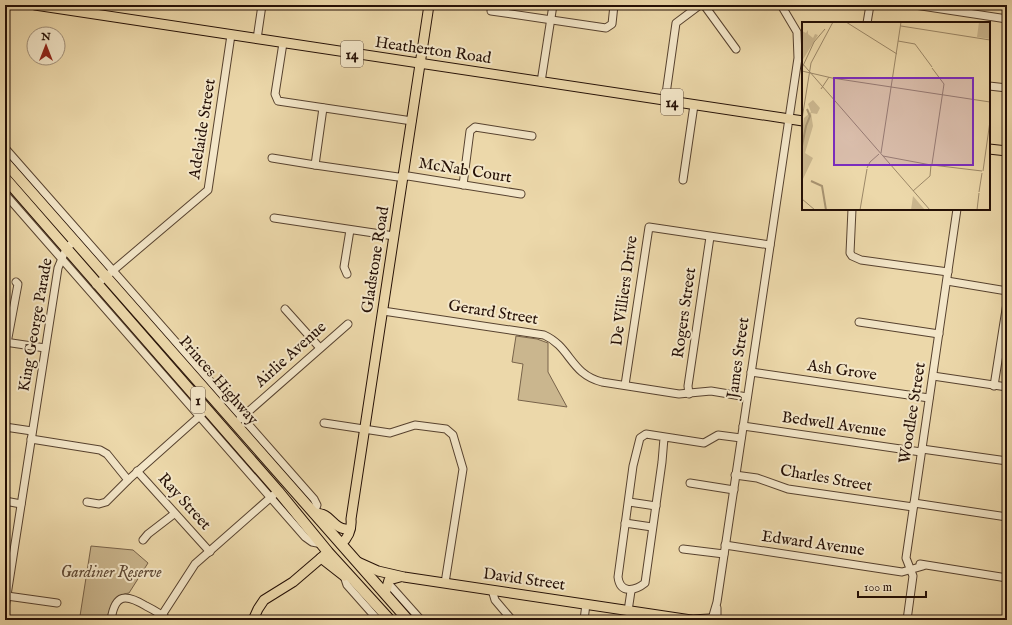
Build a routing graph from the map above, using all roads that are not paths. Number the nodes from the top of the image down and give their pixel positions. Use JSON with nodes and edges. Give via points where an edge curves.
{"nodes":[{"id":1,"x":35,"y":5,"type":"edge"},
{"id":2,"x":262,"y":5,"type":"edge"},
{"id":3,"x":429,"y":5,"type":"edge"},
{"id":4,"x":553,"y":5,"type":"edge"},
{"id":5,"x":614,"y":5,"type":"edge"},
{"id":6,"x":700,"y":5,"type":"edge"},
{"id":7,"x":704,"y":5,"type":"edge"},
{"id":8,"x":791,"y":5,"type":"edge"},
{"id":9,"x":870,"y":5,"type":"edge"},
{"id":10,"x":915,"y":5,"type":"edge"},
{"id":11,"x":783,"y":7,"type":"edge"},
{"id":12,"x":74,"y":8,"type":"edge"},
{"id":13,"x":958,"y":8,"type":"edge"},
{"id":14,"x":491,"y":11,"type":"dead end"},
{"id":15,"x":1007,"y":19,"type":"edge"},
{"id":16,"x":551,"y":20,"type":"junction"},
{"id":17,"x":867,"y":22,"type":"edge"},
{"id":18,"x":231,"y":35,"type":"junction"},
{"id":19,"x":257,"y":39,"type":"junction"},
{"id":20,"x":283,"y":43,"type":"junction"},
{"id":21,"x":736,"y":49,"type":"dead end"},
{"id":22,"x":420,"y":65,"type":"junction"},
{"id":23,"x":541,"y":82,"type":"junction"},
{"id":24,"x":990,"y":86,"type":"edge"},
{"id":25,"x":1007,"y":88,"type":"edge"},
{"id":26,"x":665,"y":101,"type":"junction"},
{"id":27,"x":694,"y":105,"type":"junction"},
{"id":28,"x":323,"y":108,"type":"junction"},
{"id":29,"x":789,"y":119,"type":"junction"},
{"id":30,"x":412,"y":121,"type":"junction"},
{"id":31,"x":802,"y":121,"type":"edge"},
{"id":32,"x":532,"y":136,"type":"dead end"},
{"id":33,"x":5,"y":148,"type":"edge"},
{"id":34,"x":990,"y":148,"type":"edge"},
{"id":35,"x":1007,"y":151,"type":"edge"},
{"id":36,"x":272,"y":158,"type":"dead end"},
{"id":37,"x":5,"y":162,"type":"edge"},
{"id":38,"x":315,"y":165,"type":"junction"},
{"id":39,"x":404,"y":177,"type":"junction"},
{"id":40,"x":5,"y":178,"type":"edge"},
{"id":41,"x":683,"y":180,"type":"dead end"},
{"id":42,"x":463,"y":185,"type":"junction"},
{"id":43,"x":5,"y":194,"type":"edge"},
{"id":44,"x":521,"y":194,"type":"dead end"},
{"id":45,"x":852,"y":210,"type":"edge"},
{"id":46,"x":956,"y":210,"type":"edge"},
{"id":47,"x":274,"y":218,"type":"dead end"},
{"id":48,"x":350,"y":230,"type":"junction"},
{"id":49,"x":394,"y":236,"type":"junction"},
{"id":50,"x":710,"y":236,"type":"junction"},
{"id":51,"x":75,"y":240,"type":"junction"},
{"id":52,"x":770,"y":245,"type":"junction"},
{"id":53,"x":66,"y":249,"type":"junction"},
{"id":54,"x":61,"y":258,"type":"junction"},
{"id":55,"x":948,"y":272,"type":"junction"},
{"id":56,"x":110,"y":274,"type":"junction"},
{"id":57,"x":347,"y":274,"type":"dead end"},
{"id":58,"x":947,"y":281,"type":"junction"},
{"id":59,"x":96,"y":285,"type":"junction"},
{"id":60,"x":1007,"y":291,"type":"edge"},
{"id":61,"x":1007,"y":303,"type":"edge"},
{"id":62,"x":285,"y":309,"type":"dead end"},
{"id":63,"x":383,"y":311,"type":"junction"},
{"id":64,"x":859,"y":322,"type":"dead end"},
{"id":65,"x":348,"y":324,"type":"dead end"},
{"id":66,"x":10,"y":325,"type":"junction"},
{"id":67,"x":939,"y":334,"type":"junction"},
{"id":68,"x":6,"y":342,"type":"edge"},
{"id":69,"x":45,"y":348,"type":"junction"},
{"id":70,"x":320,"y":348,"type":"junction"},
{"id":71,"x":751,"y":372,"type":"junction"},
{"id":72,"x":933,"y":376,"type":"junction"},
{"id":73,"x":168,"y":378,"type":"junction"},
{"id":74,"x":179,"y":378,"type":"junction"},
{"id":75,"x":625,"y":385,"type":"junction"},
{"id":76,"x":994,"y":386,"type":"junction"},
{"id":77,"x":1007,"y":387,"type":"edge"},
{"id":78,"x":689,"y":394,"type":"junction"},
{"id":79,"x":747,"y":397,"type":"junction"},
{"id":80,"x":929,"y":398,"type":"junction"},
{"id":81,"x":203,"y":413,"type":"junction"},
{"id":82,"x":239,"y":420,"type":"junction"},
{"id":83,"x":324,"y":423,"type":"dead end"},
{"id":84,"x":5,"y":426,"type":"edge"},
{"id":85,"x":743,"y":426,"type":"junction"},
{"id":86,"x":365,"y":430,"type":"junction"},
{"id":87,"x":32,"y":431,"type":"junction"},
{"id":88,"x":664,"y":438,"type":"junction"},
{"id":89,"x":741,"y":438,"type":"junction"},
{"id":90,"x":31,"y":440,"type":"junction"},
{"id":91,"x":921,"y":450,"type":"junction"},
{"id":92,"x":1007,"y":461,"type":"edge"},
{"id":93,"x":137,"y":471,"type":"junction"},
{"id":94,"x":736,"y":475,"type":"junction"},
{"id":95,"x":128,"y":480,"type":"junction"},
{"id":96,"x":690,"y":483,"type":"dead end"},
{"id":97,"x":734,"y":490,"type":"junction"},
{"id":98,"x":278,"y":491,"type":"junction"},
{"id":99,"x":269,"y":498,"type":"junction"},
{"id":100,"x":5,"y":501,"type":"edge"},
{"id":101,"x":87,"y":502,"type":"dead end"},
{"id":102,"x":629,"y":502,"type":"junction"},
{"id":103,"x":21,"y":504,"type":"junction"},
{"id":104,"x":913,"y":505,"type":"junction"},
{"id":105,"x":656,"y":506,"type":"junction"},
{"id":106,"x":314,"y":513,"type":"junction"},
{"id":107,"x":174,"y":514,"type":"junction"},
{"id":108,"x":1007,"y":517,"type":"edge"},
{"id":109,"x":625,"y":523,"type":"junction"},
{"id":110,"x":349,"y":525,"type":"junction"},
{"id":111,"x":652,"y":527,"type":"junction"},
{"id":112,"x":143,"y":540,"type":"dead end"},
{"id":113,"x":339,"y":542,"type":"junction"},
{"id":114,"x":725,"y":545,"type":"junction"},
{"id":115,"x":683,"y":548,"type":"dead end"},
{"id":116,"x":324,"y":551,"type":"junction"},
{"id":117,"x":210,"y":552,"type":"junction"},
{"id":118,"x":724,"y":554,"type":"junction"},
{"id":119,"x":354,"y":559,"type":"junction"},
{"id":120,"x":8,"y":564,"type":"edge"},
{"id":121,"x":909,"y":567,"type":"junction"},
{"id":122,"x":345,"y":574,"type":"junction"},
{"id":123,"x":404,"y":577,"type":"junction"},
{"id":124,"x":1007,"y":578,"type":"edge"},
{"id":125,"x":388,"y":583,"type":"junction"},
{"id":126,"x":446,"y":583,"type":"junction"},
{"id":127,"x":492,"y":590,"type":"junction"},
{"id":128,"x":629,"y":590,"type":"junction"},
{"id":129,"x":7,"y":596,"type":"junction"},
{"id":130,"x":387,"y":596,"type":"junction"},
{"id":131,"x":58,"y":603,"type":"dead end"},
{"id":132,"x":586,"y":604,"type":"junction"},
{"id":133,"x":5,"y":608,"type":"edge"},
{"id":134,"x":410,"y":608,"type":"junction"},
{"id":135,"x":626,"y":610,"type":"junction"},
{"id":136,"x":165,"y":618,"type":"edge"},
{"id":137,"x":111,"y":620,"type":"edge"},
{"id":138,"x":253,"y":620,"type":"edge"},
{"id":139,"x":378,"y":620,"type":"edge"},
{"id":140,"x":390,"y":620,"type":"edge"},
{"id":141,"x":408,"y":620,"type":"edge"},
{"id":142,"x":421,"y":620,"type":"edge"},
{"id":143,"x":512,"y":620,"type":"edge"},
{"id":144,"x":584,"y":620,"type":"edge"},
{"id":145,"x":691,"y":620,"type":"edge"},
{"id":146,"x":713,"y":620,"type":"edge"},
{"id":147,"x":907,"y":620,"type":"edge"}],
"edges":[{"from":1,"to":12,"type":"main road","name":"Heatherton Road","number":"14"},
{"from":2,"to":19,"type":"street"},
{"from":3,"to":22,"type":"main road","name":"Gladstone Road"},
{"from":4,"to":16,"type":"street"},
{"from":5,"to":16,"type":"street","via":[[612,24],[608,28]]},
{"from":6,"to":26,"type":"street","via":[[676,22]]},
{"from":7,"to":21,"type":"street"},
{"from":8,"to":11,"type":"street"},
{"from":9,"to":17,"type":"street"},
{"from":10,"to":13,"type":"street"},
{"from":11,"to":29,"type":"street","name":"James Street","via":[[798,36],[798,58]]},
{"from":12,"to":18,"type":"main road","name":"Heatherton Road","number":"14"},
{"from":13,"to":15,"type":"street"},
{"from":14,"to":16,"type":"street"},
{"from":16,"to":23,"type":"street"},
{"from":18,"to":19,"type":"main road","name":"Heatherton Road","number":"14"},
{"from":18,"to":56,"type":"street","name":"Adelaide Street","via":[[208,190]]},
{"from":19,"to":20,"type":"main road","name":"Heatherton Road","number":"14"},
{"from":20,"to":22,"type":"main road","name":"Heatherton Road","number":"14"},
{"from":20,"to":28,"type":"street","via":[[276,98],[280,102]]},
{"from":22,"to":23,"type":"main road","name":"Heatherton Road","number":"14"},
{"from":22,"to":30,"type":"main road","name":"Gladstone Road"},
{"from":23,"to":26,"type":"main road","name":"Heatherton Road","number":"14"},
{"from":24,"to":25,"type":"street"},
{"from":26,"to":27,"type":"main road","name":"Heatherton Road","number":"14"},
{"from":27,"to":29,"type":"main road","name":"Heatherton Road","number":"14"},
{"from":27,"to":41,"type":"street"},
{"from":28,"to":30,"type":"street"},
{"from":28,"to":38,"type":"street"},
{"from":29,"to":31,"type":"main road","name":"Heatherton Road","number":"14"},
{"from":29,"to":52,"type":"street","name":"James Street"},
{"from":30,"to":39,"type":"main road","name":"Gladstone Road"},
{"from":32,"to":42,"type":"street","via":[[475,127],[470,131]]},
{"from":33,"to":56,"type":"street","name":"Princes Highway"},
{"from":34,"to":35,"type":"main road"},
{"from":36,"to":38,"type":"street","name":"McNab Court"},
{"from":37,"to":51,"type":"highway","name":"Princes Highway","number":"1"},
{"from":38,"to":39,"type":"street","name":"McNab Court"},
{"from":39,"to":42,"type":"street","name":"McNab Court"},
{"from":39,"to":49,"type":"main road","name":"Gladstone Road"},
{"from":40,"to":53,"type":"highway","name":"Princes Highway","number":"1"},
{"from":42,"to":44,"type":"street","name":"McNab Court"},
{"from":43,"to":54,"type":"street","name":"Princes Highway"},
{"from":45,"to":55,"type":"street","via":[[850,253],[857,259]]},
{"from":46,"to":55,"type":"street","name":"Woodlee Street"},
{"from":47,"to":48,"type":"street"},
{"from":48,"to":49,"type":"street"},
{"from":48,"to":57,"type":"street","via":[[344,267]]},
{"from":49,"to":63,"type":"main road","name":"Gladstone Road"},
{"from":50,"to":52,"type":"street","name":"De Villiers Drive"},
{"from":50,"to":75,"type":"street","name":"De Villiers Drive","via":[[649,227]]},
{"from":50,"to":78,"type":"street","name":"Rogers Street","via":[[688,386]]},
{"from":51,"to":53,"type":"street","name":"King George Parade"},
{"from":51,"to":56,"type":"highway","name":"Princes Highway","number":"1"},
{"from":52,"to":71,"type":"street","name":"James Street"},
{"from":53,"to":54,"type":"street","name":"King George Parade"},
{"from":53,"to":59,"type":"highway","name":"Princes Highway","number":"1"},
{"from":54,"to":69,"type":"street","name":"King George Parade"},
{"from":54,"to":73,"type":"street","name":"Princes Highway"},
{"from":55,"to":58,"type":"street","name":"Woodlee Street"},
{"from":56,"to":59,"type":"street","name":"Adelaide Street"},
{"from":56,"to":82,"type":"highway","name":"Princes Highway","number":"1"},
{"from":58,"to":60,"type":"street"},
{"from":58,"to":67,"type":"street","name":"Woodlee Street"},
{"from":59,"to":74,"type":"highway","name":"Princes Highway","number":"1"},
{"from":61,"to":76,"type":"street"},
{"from":62,"to":70,"type":"street"},
{"from":63,"to":75,"type":"street","name":"Gerard Street","via":[[544,335],[560,345],[575,366],[586,376],[602,382]]},
{"from":63,"to":86,"type":"main road","name":"Gladstone Road"},
{"from":64,"to":67,"type":"street"},
{"from":65,"to":70,"type":"street","name":"Airlie Avenue"},
{"from":66,"to":66,"type":"street","via":[[8,321],[16,282],[18,284]]},
{"from":66,"to":68,"type":"street"},
{"from":67,"to":72,"type":"street","name":"Woodlee Street"},
{"from":68,"to":69,"type":"street"},
{"from":69,"to":87,"type":"street","name":"King George Parade"},
{"from":70,"to":82,"type":"street","name":"Airlie Avenue"},
{"from":71,"to":79,"type":"street","name":"James Street"},
{"from":71,"to":80,"type":"street","name":"Ash Grove"},
{"from":72,"to":76,"type":"street"},
{"from":72,"to":80,"type":"street","name":"Woodlee Street"},
{"from":73,"to":74,"type":"street"},
{"from":73,"to":81,"type":"street","name":"Princes Highway"},
{"from":74,"to":81,"type":"highway","name":"Princes Highway","number":"1"},
{"from":75,"to":78,"type":"street","name":"Gerard Street"},
{"from":76,"to":77,"type":"street"},
{"from":78,"to":79,"type":"street","name":"Gerard Street","via":[[711,391]]},
{"from":79,"to":85,"type":"street","name":"James Street"},
{"from":80,"to":91,"type":"street","name":"Woodlee Street"},
{"from":81,"to":93,"type":"street"},
{"from":81,"to":98,"type":"highway","name":"Princes Highway","number":"1"},
{"from":81,"to":99,"type":"street","name":"Princes Highway"},
{"from":82,"to":106,"type":"highway","name":"Princes Highway","number":"1"},
{"from":83,"to":86,"type":"street"},
{"from":84,"to":87,"type":"street"},
{"from":85,"to":89,"type":"street","name":"James Street"},
{"from":85,"to":91,"type":"street","name":"Bedwell Avenue"},
{"from":86,"to":110,"type":"main road","name":"Gladstone Road"},
{"from":86,"to":126,"type":"street","via":[[392,433],[416,425],[446,429],[454,435],[463,470]]},
{"from":87,"to":90,"type":"street","name":"King George Parade"},
{"from":88,"to":89,"type":"street","via":[[704,443],[718,435]]},
{"from":88,"to":102,"type":"street","via":[[646,434],[640,438],[633,466]]},
{"from":88,"to":105,"type":"street"},
{"from":89,"to":94,"type":"street","name":"James Street"},
{"from":90,"to":95,"type":"street","via":[[100,450],[107,454]]},
{"from":90,"to":103,"type":"street","name":"King George Parade"},
{"from":91,"to":92,"type":"street","name":"Bedwell Avenue"},
{"from":91,"to":104,"type":"street","name":"Woodlee Street"},
{"from":93,"to":95,"type":"street"},
{"from":93,"to":107,"type":"street","name":"Ray Street"},
{"from":94,"to":97,"type":"street","name":"James Street"},
{"from":94,"to":104,"type":"street","name":"Charles Street","via":[[756,478],[788,489]]},
{"from":95,"to":101,"type":"street","via":[[106,502]]},
{"from":96,"to":97,"type":"street"},
{"from":97,"to":114,"type":"street","name":"James Street"},
{"from":98,"to":99,"type":"street"},
{"from":98,"to":116,"type":"highway","name":"Princes Highway","number":"1"},
{"from":99,"to":116,"type":"street","name":"Princes Highway","via":[[306,538]]},
{"from":99,"to":117,"type":"street"},
{"from":100,"to":103,"type":"street"},
{"from":102,"to":105,"type":"street"},
{"from":102,"to":109,"type":"street"},
{"from":103,"to":120,"type":"street","name":"King George Parade"},
{"from":104,"to":108,"type":"street","name":"Charles Street"},
{"from":104,"to":121,"type":"street","name":"Woodlee Street","via":[[906,558]]},
{"from":105,"to":111,"type":"street"},
{"from":106,"to":110,"type":"main road","via":[[325,514],[337,526]]},
{"from":106,"to":113,"type":"highway","name":"Princes Highway","number":"1"},
{"from":107,"to":112,"type":"street"},
{"from":107,"to":117,"type":"street","name":"Ray Street"},
{"from":109,"to":111,"type":"street"},
{"from":109,"to":128,"type":"street","via":[[618,579]]},
{"from":110,"to":113,"type":"main road","name":"Gladstone Road"},
{"from":110,"to":119,"type":"main road"},
{"from":111,"to":128,"type":"street","via":[[645,583]]},
{"from":113,"to":116,"type":"highway"},
{"from":113,"to":119,"type":"highway","name":"Princes Highway","number":"1"},
{"from":114,"to":118,"type":"street","name":"James Street"},
{"from":114,"to":121,"type":"street","name":"Edward Avenue","via":[[902,572]]},
{"from":115,"to":118,"type":"street"},
{"from":116,"to":122,"type":"highway","name":"Princes Highway","number":"1"},
{"from":116,"to":138,"type":"main road","via":[[293,582],[264,600]]},
{"from":117,"to":136,"type":"street","via":[[195,564]]},
{"from":118,"to":146,"type":"street","name":"James Street"},
{"from":119,"to":123,"type":"main road","name":"David Street","via":[[378,571]]},
{"from":119,"to":130,"type":"highway","name":"Princes Highway","number":"1"},
{"from":120,"to":129,"type":"street","name":"King George Parade"},
{"from":121,"to":124,"type":"street","name":"Edward Avenue","via":[[923,566]]},
{"from":121,"to":147,"type":"street","name":"Woodlee Street","via":[[913,576]]},
{"from":122,"to":139,"type":"street","via":[[347,584]]},
{"from":122,"to":140,"type":"highway","name":"Princes Highway","number":"1"},
{"from":123,"to":125,"type":"main road","via":[[392,579]]},
{"from":123,"to":126,"type":"main road","name":"David Street"},
{"from":125,"to":130,"type":"main road"},
{"from":125,"to":134,"type":"street"},
{"from":126,"to":127,"type":"main road","name":"David Street"},
{"from":127,"to":132,"type":"main road","name":"David Street"},
{"from":127,"to":143,"type":"street","via":[[495,600]]},
{"from":128,"to":135,"type":"street"},
{"from":129,"to":131,"type":"street"},
{"from":129,"to":133,"type":"street","name":"King George Parade"},
{"from":130,"to":134,"type":"street"},
{"from":130,"to":141,"type":"highway","name":"Princes Highway","number":"1"},
{"from":132,"to":135,"type":"main road","name":"David Street"},
{"from":132,"to":144,"type":"street"},
{"from":134,"to":142,"type":"street"},
{"from":135,"to":145,"type":"main road","name":"David Street"},
{"from":136,"to":137,"type":"street","via":[[132,598],[123,598],[113,607]]},
{"from":145,"to":146,"type":"main road","name":"David Street"}]}
